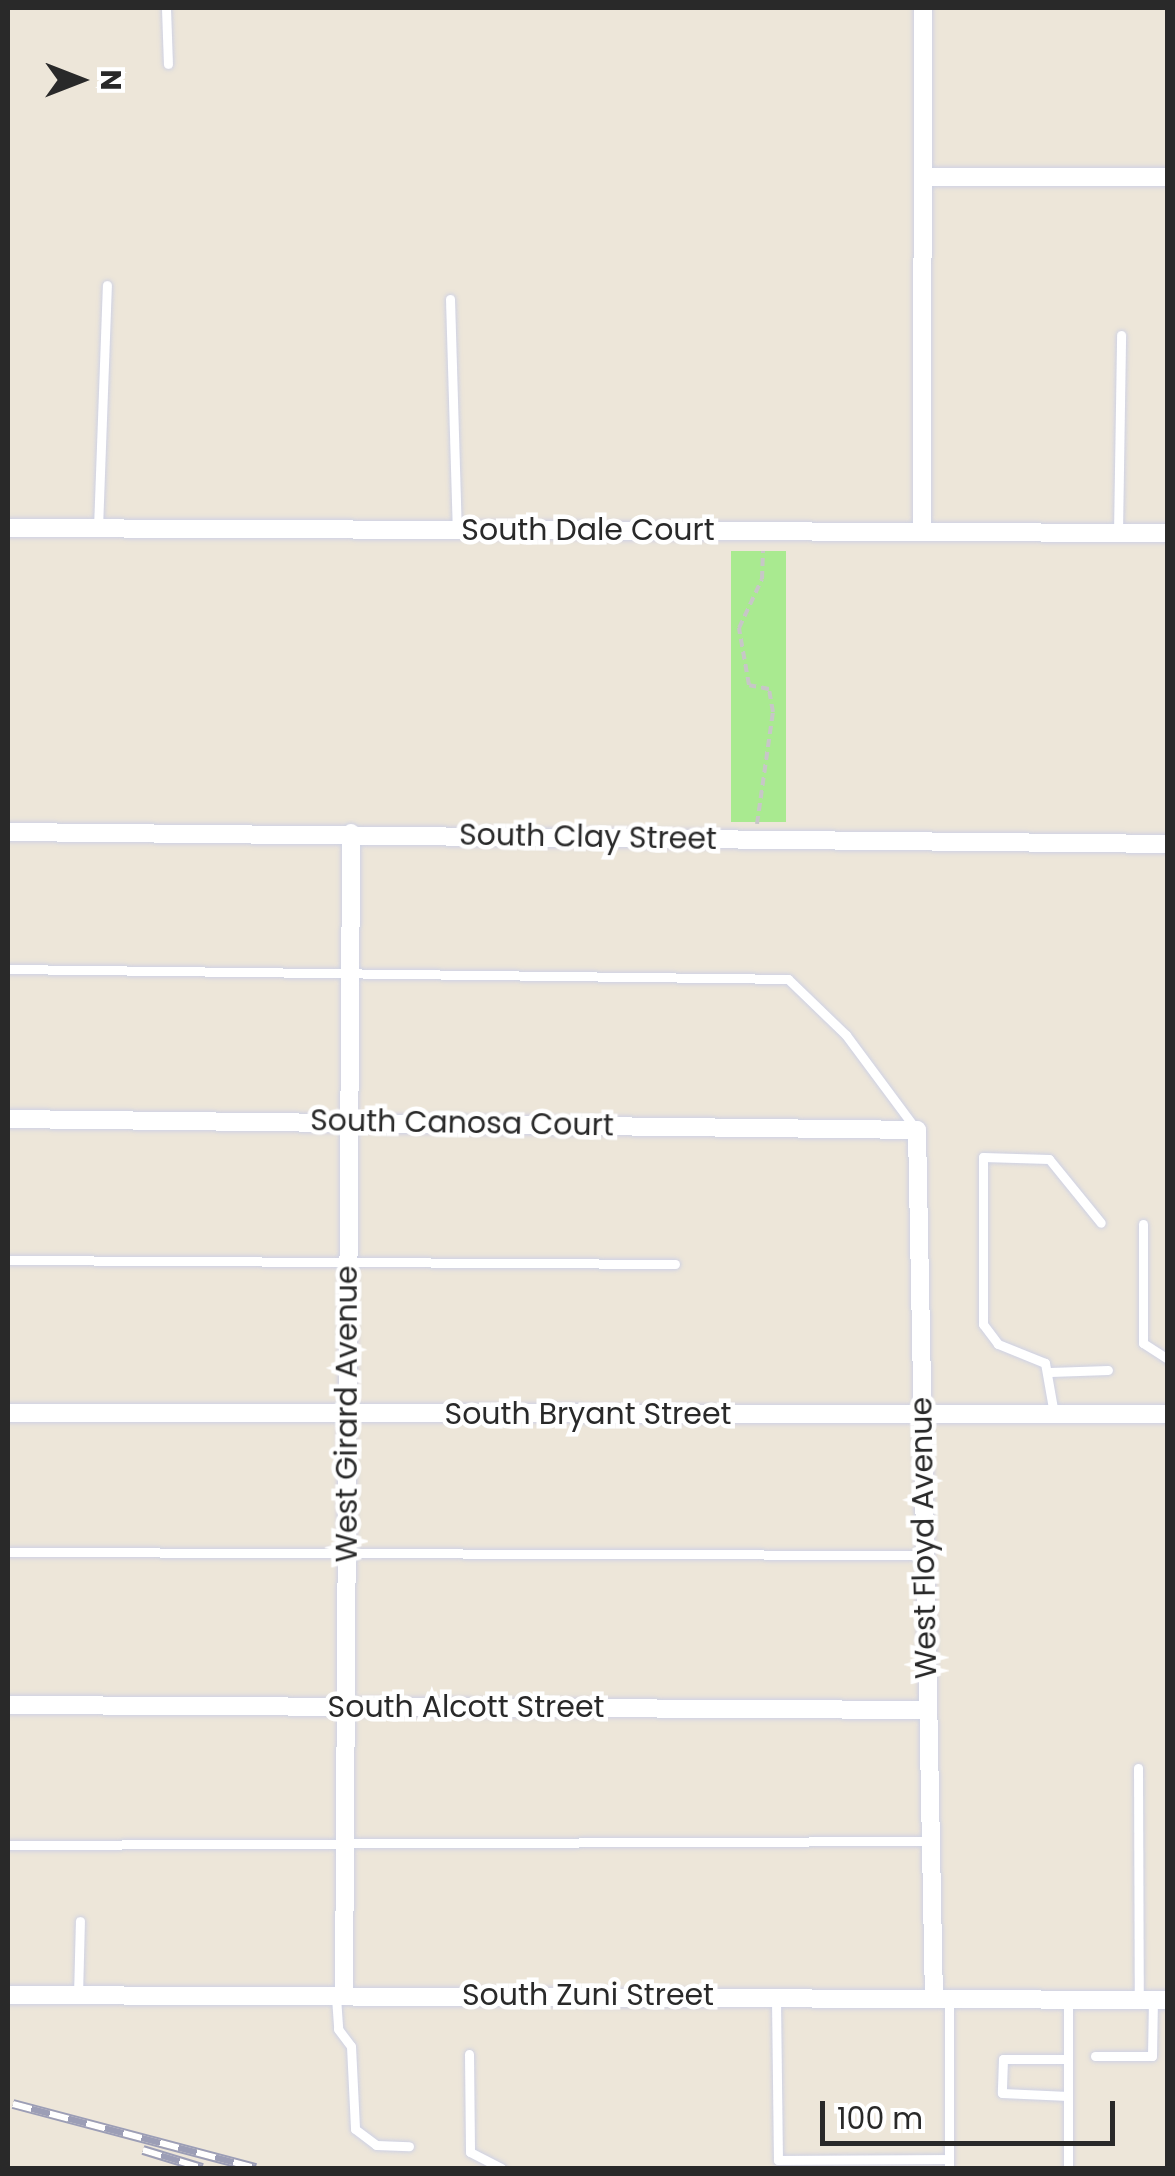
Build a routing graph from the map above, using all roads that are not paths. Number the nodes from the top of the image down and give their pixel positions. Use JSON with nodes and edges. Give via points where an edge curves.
{"nodes":[{"id":1,"x":166,"y":8,"type":"edge"},
{"id":2,"x":923,"y":8,"type":"edge"},
{"id":3,"x":168,"y":64,"type":"dead end"},
{"id":4,"x":922,"y":177,"type":"junction"},
{"id":5,"x":1168,"y":177,"type":"edge"},
{"id":6,"x":107,"y":285,"type":"dead end"},
{"id":7,"x":450,"y":299,"type":"dead end"},
{"id":8,"x":1121,"y":335,"type":"dead end"},
{"id":9,"x":8,"y":528,"type":"edge"},
{"id":10,"x":98,"y":528,"type":"junction"},
{"id":11,"x":457,"y":530,"type":"junction"},
{"id":12,"x":922,"y":532,"type":"junction"},
{"id":13,"x":1118,"y":533,"type":"junction"},
{"id":14,"x":1168,"y":534,"type":"edge"},
{"id":15,"x":8,"y":832,"type":"edge"},
{"id":16,"x":351,"y":833,"type":"junction"},
{"id":17,"x":1168,"y":844,"type":"edge"},
{"id":18,"x":350,"y":968,"type":"junction"},
{"id":19,"x":8,"y":969,"type":"edge"},
{"id":20,"x":8,"y":1119,"type":"edge"},
{"id":21,"x":347,"y":1121,"type":"junction"},
{"id":22,"x":917,"y":1130,"type":"junction"},
{"id":23,"x":1102,"y":1223,"type":"dead end"},
{"id":24,"x":1143,"y":1224,"type":"dead end"},
{"id":25,"x":8,"y":1260,"type":"edge"},
{"id":26,"x":348,"y":1262,"type":"junction"},
{"id":27,"x":675,"y":1264,"type":"dead end"},
{"id":28,"x":1168,"y":1360,"type":"edge"},
{"id":29,"x":1108,"y":1370,"type":"dead end"},
{"id":30,"x":1050,"y":1372,"type":"junction"},
{"id":31,"x":8,"y":1413,"type":"edge"},
{"id":32,"x":350,"y":1414,"type":"junction"},
{"id":33,"x":923,"y":1414,"type":"junction"},
{"id":34,"x":1054,"y":1414,"type":"junction"},
{"id":35,"x":1168,"y":1414,"type":"edge"},
{"id":36,"x":8,"y":1552,"type":"edge"},
{"id":37,"x":347,"y":1554,"type":"junction"},
{"id":38,"x":924,"y":1555,"type":"junction"},
{"id":39,"x":8,"y":1705,"type":"edge"},
{"id":40,"x":345,"y":1706,"type":"junction"},
{"id":41,"x":925,"y":1710,"type":"junction"},
{"id":42,"x":1138,"y":1768,"type":"dead end"},
{"id":43,"x":929,"y":1841,"type":"junction"},
{"id":44,"x":8,"y":1845,"type":"edge"},
{"id":45,"x":344,"y":1845,"type":"junction"},
{"id":46,"x":80,"y":1921,"type":"dead end"},
{"id":47,"x":340,"y":1994,"type":"junction"},
{"id":48,"x":8,"y":1995,"type":"edge"},
{"id":49,"x":78,"y":1995,"type":"junction"},
{"id":50,"x":776,"y":1996,"type":"junction"},
{"id":51,"x":941,"y":1997,"type":"junction"},
{"id":52,"x":1068,"y":1999,"type":"junction"},
{"id":53,"x":1153,"y":2000,"type":"edge"},
{"id":54,"x":469,"y":2054,"type":"dead end"},
{"id":55,"x":1095,"y":2056,"type":"dead end"},
{"id":56,"x":1068,"y":2059,"type":"junction"},
{"id":57,"x":1068,"y":2096,"type":"junction"},
{"id":58,"x":410,"y":2146,"type":"dead end"},
{"id":59,"x":778,"y":2164,"type":"edge"},
{"id":60,"x":949,"y":2164,"type":"edge"},
{"id":61,"x":501,"y":2168,"type":"edge"},
{"id":62,"x":1068,"y":2168,"type":"edge"}],
"edges":[{"from":1,"to":3,"type":"lane"},
{"from":2,"to":4,"type":"street"},
{"from":4,"to":5,"type":"street"},
{"from":4,"to":12,"type":"street"},
{"from":6,"to":10,"type":"lane"},
{"from":7,"to":11,"type":"lane"},
{"from":8,"to":13,"type":"lane"},
{"from":9,"to":10,"type":"street","name":"South Dale Court"},
{"from":10,"to":11,"type":"street","name":"South Dale Court"},
{"from":11,"to":12,"type":"street","name":"South Dale Court"},
{"from":12,"to":13,"type":"street","name":"South Dale Court"},
{"from":13,"to":14,"type":"street","name":"South Dale Court"},
{"from":15,"to":16,"type":"street","name":"South Clay Street"},
{"from":16,"to":17,"type":"street","name":"South Clay Street"},
{"from":16,"to":18,"type":"street","name":"West Girard Avenue"},
{"from":18,"to":19,"type":"lane"},
{"from":18,"to":21,"type":"street","name":"West Girard Avenue"},
{"from":18,"to":22,"type":"lane","via":[[788,978],[846,1035]]},
{"from":20,"to":21,"type":"street","name":"South Canosa Court"},
{"from":21,"to":22,"type":"street","name":"South Canosa Court"},
{"from":21,"to":26,"type":"street","name":"West Girard Avenue"},
{"from":22,"to":33,"type":"street","name":"West Floyd Avenue"},
{"from":23,"to":30,"type":"lane","via":[[1049,1159],[982,1157],[983,1324],[998,1344]]},
{"from":24,"to":28,"type":"lane","via":[[1142,1343]]},
{"from":25,"to":26,"type":"lane"},
{"from":26,"to":27,"type":"lane"},
{"from":26,"to":32,"type":"street","name":"West Girard Avenue"},
{"from":29,"to":30,"type":"lane"},
{"from":30,"to":34,"type":"lane"},
{"from":31,"to":32,"type":"street","name":"South Bryant Street"},
{"from":32,"to":33,"type":"street","name":"South Bryant Street"},
{"from":32,"to":37,"type":"street","name":"West Girard Avenue"},
{"from":33,"to":34,"type":"street","name":"South Bryant Street"},
{"from":33,"to":38,"type":"street","name":"West Floyd Avenue"},
{"from":34,"to":35,"type":"street","name":"South Bryant Street"},
{"from":36,"to":37,"type":"lane"},
{"from":37,"to":38,"type":"lane"},
{"from":37,"to":40,"type":"street","name":"West Girard Avenue"},
{"from":38,"to":41,"type":"street","name":"West Floyd Avenue"},
{"from":39,"to":40,"type":"street","name":"South Alcott Street"},
{"from":40,"to":41,"type":"street","name":"South Alcott Street"},
{"from":40,"to":45,"type":"street","name":"West Girard Avenue"},
{"from":41,"to":43,"type":"street","name":"West Floyd Avenue"},
{"from":42,"to":53,"type":"lane"},
{"from":43,"to":45,"type":"lane"},
{"from":43,"to":51,"type":"street","name":"West Floyd Avenue"},
{"from":44,"to":45,"type":"lane"},
{"from":45,"to":47,"type":"street","name":"West Girard Avenue"},
{"from":46,"to":49,"type":"lane"},
{"from":47,"to":49,"type":"street","name":"South Zuni Street"},
{"from":47,"to":50,"type":"street","name":"South Zuni Street"},
{"from":47,"to":58,"type":"lane","via":[[338,2028],[351,2046],[355,2129],[376,2145]]},
{"from":48,"to":49,"type":"street","name":"South Zuni Street"},
{"from":50,"to":51,"type":"street","name":"South Zuni Street"},
{"from":50,"to":59,"type":"lane"},
{"from":51,"to":52,"type":"street","name":"South Zuni Street"},
{"from":51,"to":60,"type":"lane"},
{"from":52,"to":53,"type":"street","name":"South Zuni Street"},
{"from":52,"to":56,"type":"lane"},
{"from":53,"to":55,"type":"lane","via":[[1152,2056]]},
{"from":54,"to":61,"type":"lane","via":[[470,2152]]},
{"from":56,"to":57,"type":"lane"},
{"from":56,"to":57,"type":"lane","via":[[1002,2059],[1002,2094]]},
{"from":57,"to":62,"type":"lane"},
{"from":59,"to":60,"type":"lane"}]}
